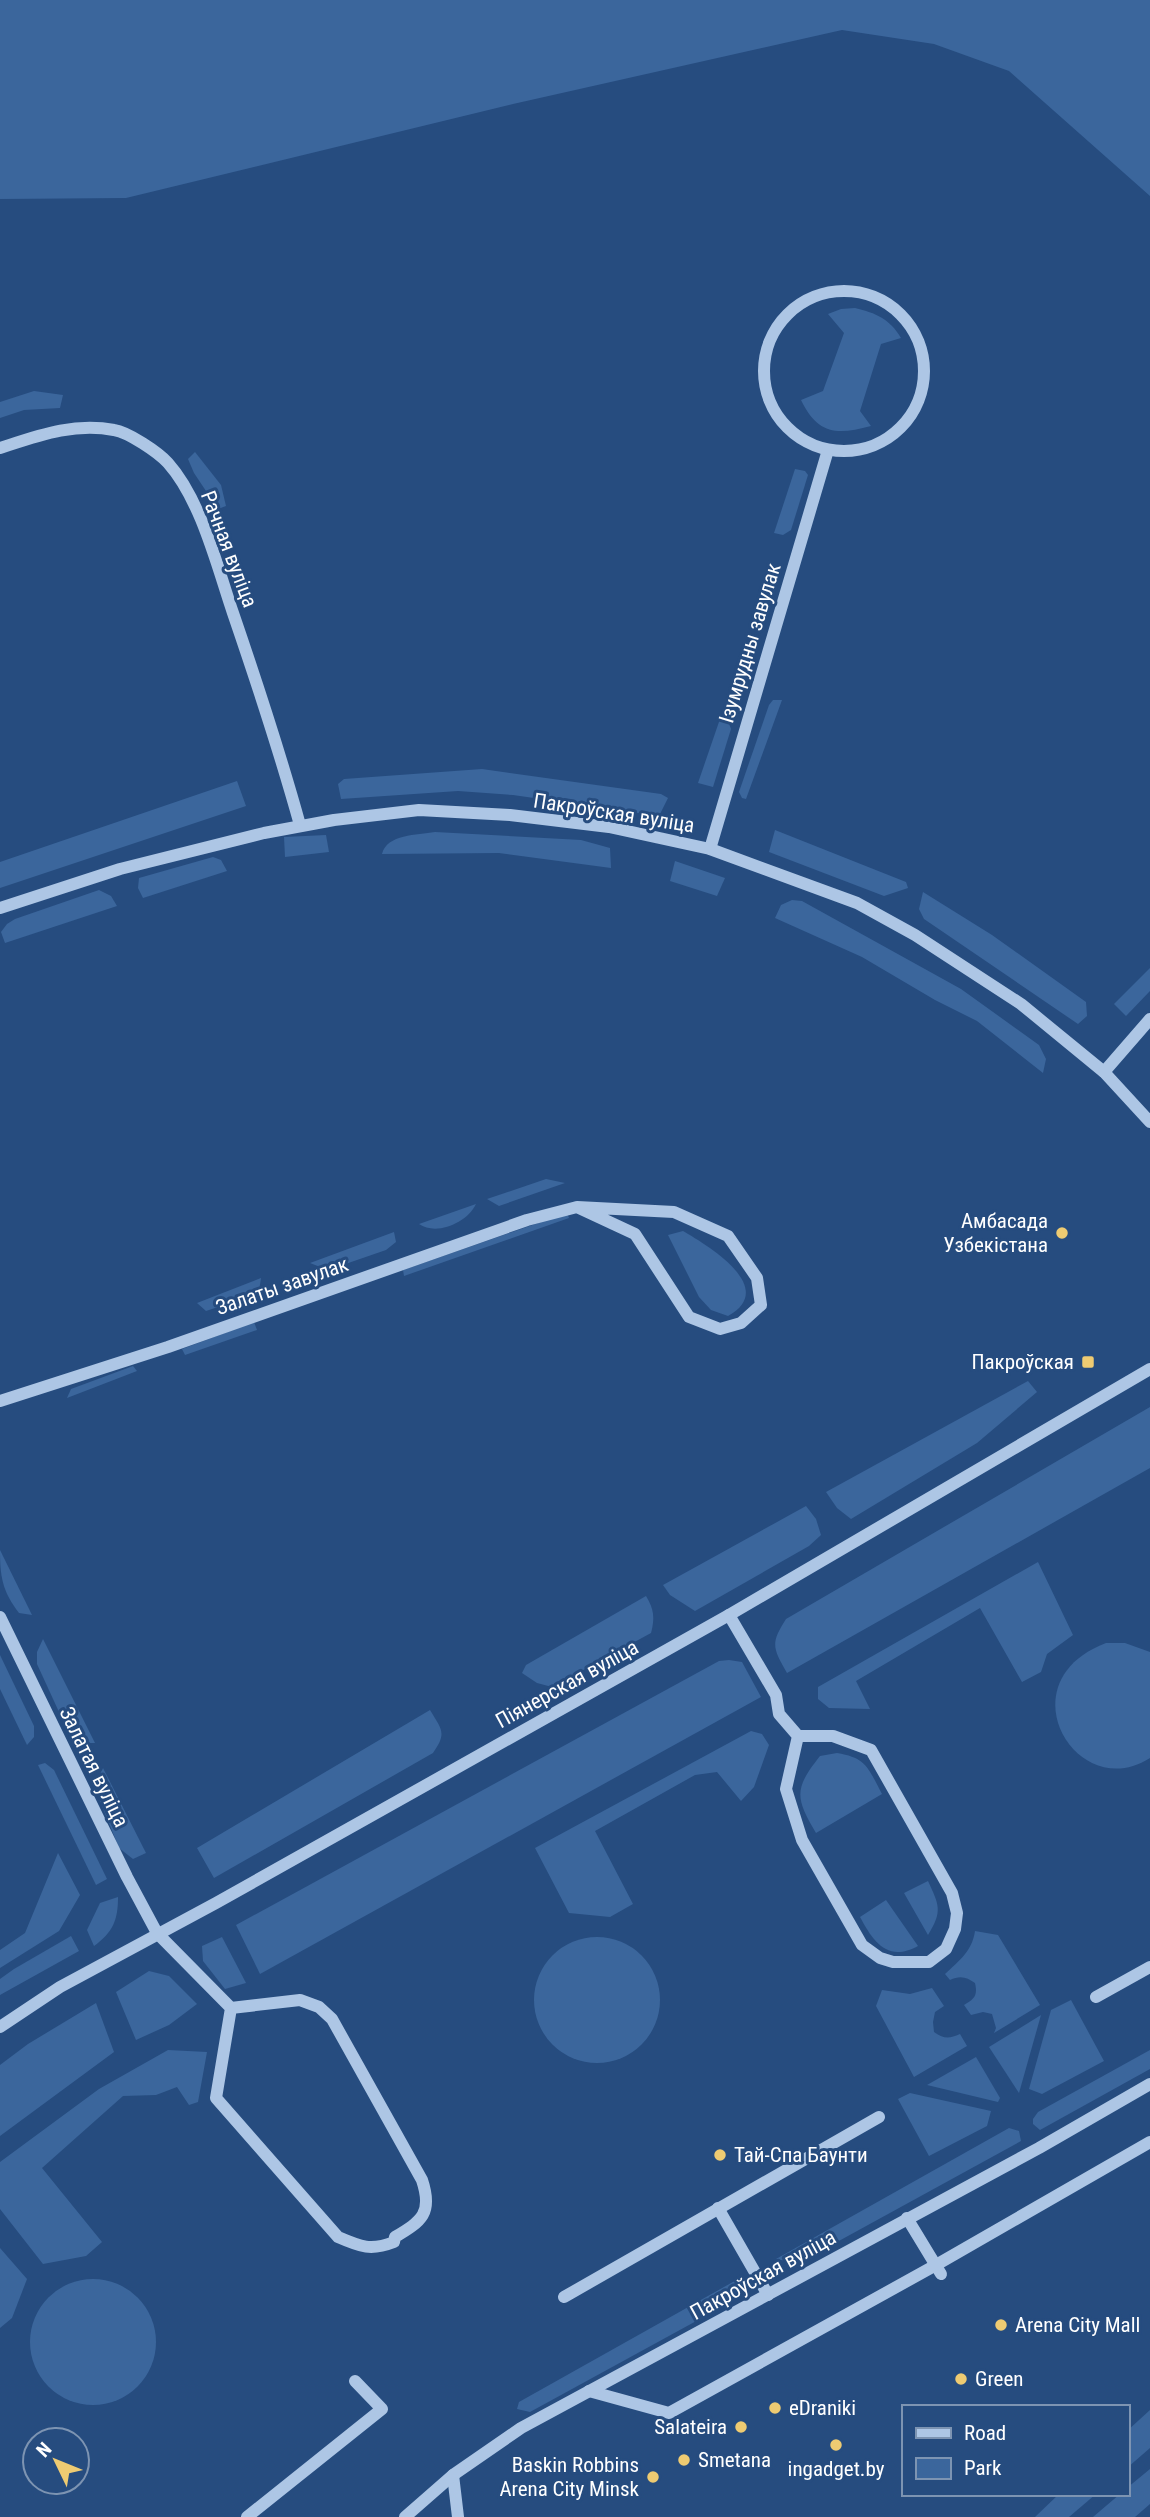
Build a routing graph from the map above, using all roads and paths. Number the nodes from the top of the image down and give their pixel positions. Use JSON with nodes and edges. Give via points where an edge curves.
{"nodes":[{"id":1,"x":0,"y":448,"type":"edge"},
{"id":2,"x":828,"y":450,"type":"junction"},
{"id":3,"x":300,"y":825,"type":"junction"},
{"id":4,"x":710,"y":849,"type":"junction"},
{"id":5,"x":0,"y":908,"type":"edge"},
{"id":6,"x":1150,"y":1019,"type":"edge"},
{"id":7,"x":1104,"y":1072,"type":"junction"},
{"id":8,"x":1150,"y":1122,"type":"edge"},
{"id":9,"x":577,"y":1207,"type":"junction"},
{"id":10,"x":1150,"y":1369,"type":"edge"},
{"id":11,"x":0,"y":1401,"type":"edge"},
{"id":12,"x":729,"y":1615,"type":"junction"},
{"id":13,"x":0,"y":1617,"type":"edge"},
{"id":14,"x":798,"y":1736,"type":"junction"},
{"id":15,"x":157,"y":1933,"type":"junction"},
{"id":16,"x":1150,"y":1967,"type":"edge"},
{"id":17,"x":1096,"y":1997,"type":"dead end"},
{"id":18,"x":231,"y":2008,"type":"junction"},
{"id":19,"x":0,"y":2027,"type":"edge"},
{"id":20,"x":1150,"y":2084,"type":"edge"},
{"id":21,"x":879,"y":2117,"type":"dead end"},
{"id":22,"x":1150,"y":2142,"type":"edge"},
{"id":23,"x":718,"y":2208,"type":"junction"},
{"id":24,"x":907,"y":2218,"type":"junction"},
{"id":25,"x":938,"y":2270,"type":"junction"},
{"id":26,"x":768,"y":2295,"type":"junction"},
{"id":27,"x":564,"y":2297,"type":"dead end"},
{"id":28,"x":355,"y":2381,"type":"dead end"},
{"id":29,"x":589,"y":2391,"type":"junction"},
{"id":30,"x":453,"y":2475,"type":"junction"},
{"id":31,"x":247,"y":2517,"type":"edge"},
{"id":32,"x":405,"y":2517,"type":"edge"},
{"id":33,"x":458,"y":2517,"type":"edge"}],
"edges":[{"from":1,"to":3,"type":"street","name":"Рачная вуліца","via":[[54,431],[96,428],[116,430],[167,462],[190,497],[212,549]]},
{"from":2,"to":2,"type":"street","via":[[803,441],[783,424],[769,402],[766,350],[777,326],[795,307],[818,295],[844,291],[870,295],[894,308],[912,328],[922,352],[923,379],[916,404],[891,435],[855,451]]},
{"from":2,"to":4,"type":"street","name":"Ізумрудны завулак"},
{"from":3,"to":4,"type":"street","name":"Пакроўская вуліца","via":[[419,810],[510,815],[609,827]]},
{"from":3,"to":5,"type":"street","name":"Пакроўская вуліца","via":[[120,869]]},
{"from":4,"to":7,"type":"street","name":"Пакроўская вуліца","via":[[857,903],[915,935],[1021,1004]]},
{"from":6,"to":7,"type":"street"},
{"from":7,"to":8,"type":"street","name":"Пакроўская вуліца"},
{"from":9,"to":9,"type":"street","name":"Залаты завулак","via":[[674,1212],[728,1236],[757,1278],[761,1305],[741,1323],[720,1329],[689,1317],[635,1234]]},
{"from":9,"to":11,"type":"street","name":"Залаты завулак","via":[[527,1220]]},
{"from":10,"to":12,"type":"street","name":"Піянерская вуліца"},
{"from":12,"to":14,"type":"street","via":[[776,1695],[779,1714]]},
{"from":12,"to":15,"type":"street","name":"Піянерская вуліца"},
{"from":13,"to":15,"type":"street","name":"Залатая вуліца"},
{"from":14,"to":14,"type":"street","via":[[833,1736],[871,1750],[952,1894],[955,1929],[946,1949],[929,1962],[892,1962],[862,1945],[802,1840],[786,1788]]},
{"from":15,"to":18,"type":"street","name":"Залатая вуліца"},
{"from":15,"to":19,"type":"street","name":"Піянерская вуліца"},
{"from":16,"to":17,"type":"street"},
{"from":18,"to":18,"type":"street","via":[[216,2098],[338,2237],[378,2248],[419,2223],[426,2209],[422,2180],[332,2019],[319,2007],[300,2000]]},
{"from":20,"to":24,"type":"street","name":"Пакроўская вуліца"},
{"from":21,"to":23,"type":"street"},
{"from":22,"to":25,"type":"street"},
{"from":23,"to":26,"type":"street"},
{"from":23,"to":27,"type":"street"},
{"from":24,"to":25,"type":"street"},
{"from":24,"to":26,"type":"street","name":"Пакроўская вуліца"},
{"from":25,"to":29,"type":"street","via":[[668,2413]]},
{"from":26,"to":29,"type":"street","name":"Пакроўская вуліца"},
{"from":28,"to":31,"type":"street","via":[[382,2409]]},
{"from":29,"to":30,"type":"street","name":"Пакроўская вуліца","via":[[521,2428]]},
{"from":30,"to":32,"type":"street","name":"Пакроўская вуліца"},
{"from":30,"to":33,"type":"street"}]}
